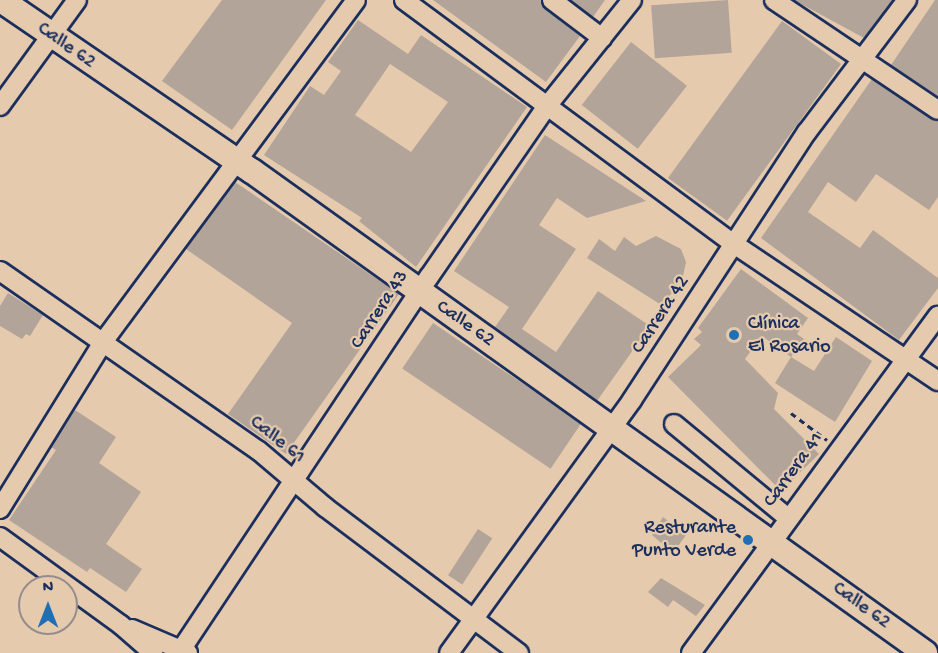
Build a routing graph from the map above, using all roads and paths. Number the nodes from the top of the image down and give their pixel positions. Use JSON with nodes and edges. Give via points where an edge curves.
{"nodes":[{"id":1,"x":1,"y":0,"type":"edge"},
{"id":2,"x":77,"y":0,"type":"edge"},
{"id":3,"x":356,"y":0,"type":"edge"},
{"id":4,"x":404,"y":0,"type":"edge"},
{"id":5,"x":552,"y":0,"type":"edge"},
{"id":6,"x":632,"y":0,"type":"edge"},
{"id":7,"x":774,"y":0,"type":"edge"},
{"id":8,"x":907,"y":0,"type":"edge"},
{"id":9,"x":51,"y":36,"type":"junction"},
{"id":10,"x":602,"y":38,"type":"junction"},
{"id":11,"x":863,"y":58,"type":"junction"},
{"id":12,"x":0,"y":106,"type":"edge"},
{"id":13,"x":547,"y":106,"type":"junction"},
{"id":14,"x":938,"y":110,"type":"edge"},
{"id":15,"x":237,"y":162,"type":"junction"},
{"id":16,"x":734,"y":244,"type":"junction"},
{"id":17,"x":0,"y":271,"type":"edge"},
{"id":18,"x":420,"y":292,"type":"junction"},
{"id":19,"x":938,"y":316,"type":"edge"},
{"id":20,"x":103,"y":342,"type":"junction"},
{"id":21,"x":904,"y":357,"type":"junction"},
{"id":22,"x":938,"y":381,"type":"edge"},
{"id":23,"x":791,"y":413,"type":"dead end"},
{"id":24,"x":674,"y":424,"type":"dead end"},
{"id":25,"x":614,"y":427,"type":"junction"},
{"id":26,"x":825,"y":439,"type":"dead end"},
{"id":27,"x":294,"y":482,"type":"junction"},
{"id":28,"x":0,"y":509,"type":"edge"},
{"id":29,"x":788,"y":518,"type":"junction"},
{"id":30,"x":0,"y":537,"type":"edge"},
{"id":31,"x":770,"y":541,"type":"junction"},
{"id":32,"x":474,"y":620,"type":"junction"},
{"id":33,"x":121,"y":625,"type":"junction"},
{"id":34,"x":183,"y":651,"type":"edge"},
{"id":35,"x":153,"y":653,"type":"edge"},
{"id":36,"x":449,"y":653,"type":"edge"},
{"id":37,"x":519,"y":653,"type":"edge"},
{"id":38,"x":691,"y":653,"type":"edge"},
{"id":39,"x":925,"y":653,"type":"edge"}],
"edges":[{"from":1,"to":9,"type":"main road","name":"Calle 62"},
{"from":2,"to":9,"type":"street"},
{"from":3,"to":15,"type":"street"},
{"from":4,"to":13,"type":"street"},
{"from":5,"to":10,"type":"street"},
{"from":6,"to":10,"type":"street","name":"Carrera 43"},
{"from":7,"to":11,"type":"street"},
{"from":8,"to":11,"type":"street","name":"Carrera 42"},
{"from":9,"to":12,"type":"street"},
{"from":9,"to":15,"type":"main road","name":"Calle 62"},
{"from":10,"to":13,"type":"street","name":"Carrera 43"},
{"from":11,"to":14,"type":"street"},
{"from":11,"to":16,"type":"street","name":"Carrera 42","via":[[807,132]]},
{"from":13,"to":16,"type":"street"},
{"from":13,"to":18,"type":"street","name":"Carrera 43"},
{"from":15,"to":18,"type":"main road","name":"Calle 62"},
{"from":15,"to":20,"type":"street"},
{"from":16,"to":21,"type":"street"},
{"from":16,"to":25,"type":"street","name":"Carrera 42"},
{"from":17,"to":20,"type":"street","name":"Calle 61"},
{"from":18,"to":25,"type":"main road","name":"Calle 62"},
{"from":18,"to":27,"type":"street","name":"Carrera 43"},
{"from":19,"to":21,"type":"street","name":"Carrera 41"},
{"from":20,"to":27,"type":"street","name":"Calle 61","via":[[259,452]]},
{"from":20,"to":28,"type":"street"},
{"from":21,"to":22,"type":"street"},
{"from":21,"to":29,"type":"street","name":"Carrera 41"},
{"from":23,"to":26,"type":"path"},
{"from":24,"to":29,"type":"street"},
{"from":25,"to":31,"type":"main road","name":"Calle 62"},
{"from":25,"to":32,"type":"street","name":"Carrera 42"},
{"from":27,"to":32,"type":"street","name":"Calle 61"},
{"from":27,"to":34,"type":"street","name":"Carrera 43"},
{"from":29,"to":31,"type":"street","name":"Carrera 41"},
{"from":30,"to":33,"type":"street"},
{"from":31,"to":38,"type":"street","name":"Carrera 41"},
{"from":31,"to":39,"type":"main road","name":"Calle 62"},
{"from":32,"to":36,"type":"street","name":"Carrera 42"},
{"from":32,"to":37,"type":"street","name":"Calle 61"},
{"from":33,"to":34,"type":"street"},
{"from":33,"to":35,"type":"street"}]}
